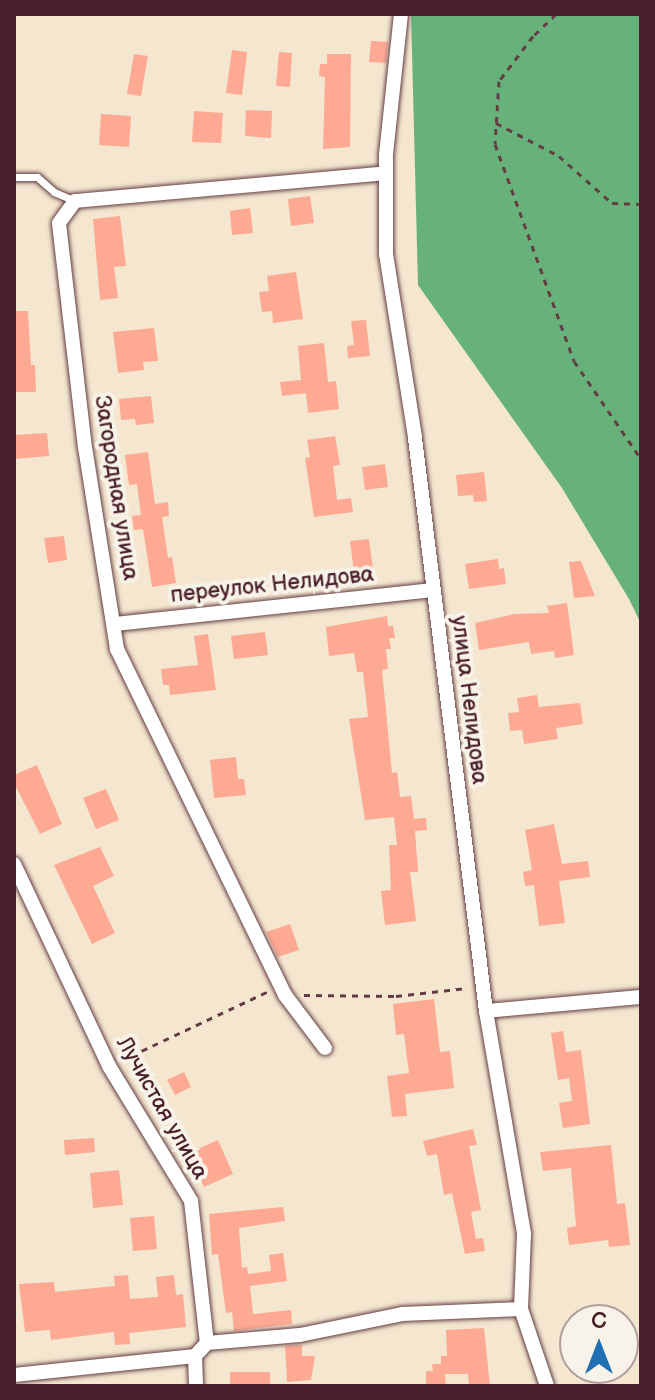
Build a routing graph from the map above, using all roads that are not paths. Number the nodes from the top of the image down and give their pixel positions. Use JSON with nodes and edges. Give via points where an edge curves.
{"nodes":[{"id":1,"x":401,"y":14,"type":"edge"},
{"id":2,"x":386,"y":173,"type":"junction"},
{"id":3,"x":14,"y":177,"type":"edge"},
{"id":4,"x":75,"y":201,"type":"junction"},
{"id":5,"x":433,"y":590,"type":"junction"},
{"id":6,"x":115,"y":624,"type":"junction"},
{"id":7,"x":14,"y":864,"type":"edge"},
{"id":8,"x":641,"y":997,"type":"edge"},
{"id":9,"x":486,"y":1011,"type":"junction"},
{"id":10,"x":325,"y":1048,"type":"dead end"},
{"id":11,"x":521,"y":1309,"type":"junction"},
{"id":12,"x":207,"y":1343,"type":"junction"},
{"id":13,"x":195,"y":1356,"type":"junction"},
{"id":14,"x":14,"y":1375,"type":"edge"},
{"id":15,"x":196,"y":1386,"type":"edge"},
{"id":16,"x":547,"y":1386,"type":"edge"}],
"edges":[{"from":1,"to":2,"type":"street","name":"улица Нелидова"},
{"from":2,"to":4,"type":"street"},
{"from":2,"to":5,"type":"street","name":"улица Нелидова","via":[[386,254]]},
{"from":3,"to":4,"type":"lane","via":[[37,177]]},
{"from":4,"to":6,"type":"street","name":"Загородная улица","via":[[59,223],[85,448]]},
{"from":5,"to":6,"type":"street","name":"переулок Нелидова"},
{"from":5,"to":9,"type":"street","name":"улица Нелидова"},
{"from":6,"to":10,"type":"street","name":"Загородная улица","via":[[117,649],[285,995]]},
{"from":7,"to":12,"type":"street","name":"Лучистая улица","via":[[109,1066],[191,1201]]},
{"from":8,"to":9,"type":"street"},
{"from":9,"to":11,"type":"street","name":"улица Нелидова","via":[[524,1234]]},
{"from":11,"to":12,"type":"street","via":[[402,1314],[300,1335]]},
{"from":11,"to":16,"type":"street","name":"улица Нелидова"},
{"from":12,"to":13,"type":"street"},
{"from":13,"to":14,"type":"street"},
{"from":13,"to":15,"type":"street"}]}
